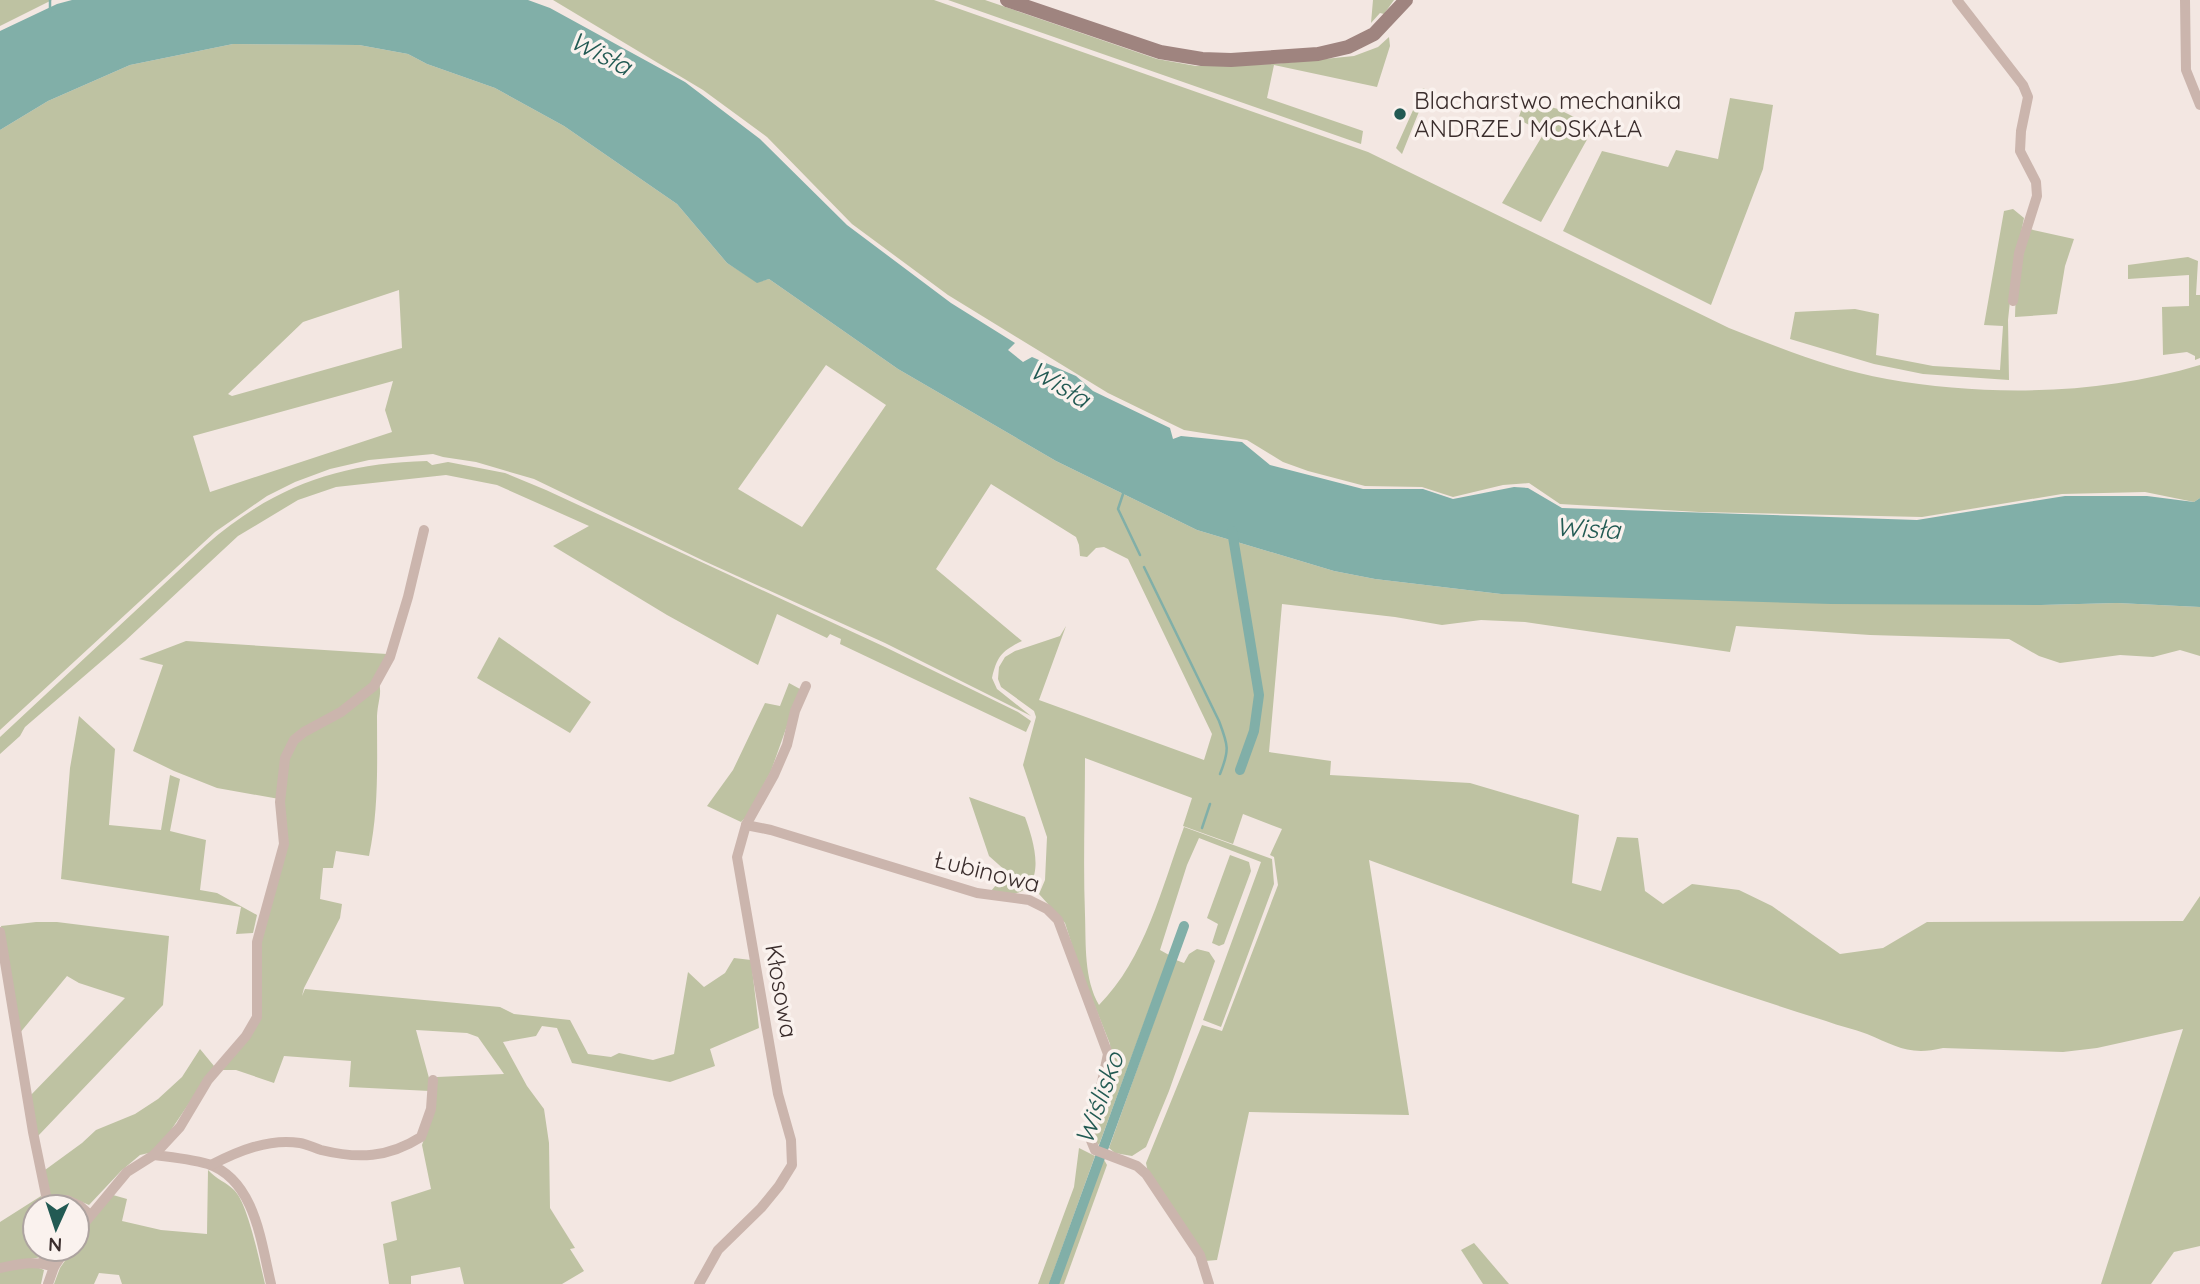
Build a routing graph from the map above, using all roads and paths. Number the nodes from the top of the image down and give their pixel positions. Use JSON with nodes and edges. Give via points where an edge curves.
{"nodes":[{"id":1,"x":1007,"y":0,"type":"edge"},
{"id":2,"x":1406,"y":0,"type":"edge"},
{"id":3,"x":1957,"y":0,"type":"edge"},
{"id":4,"x":2185,"y":0,"type":"edge"},
{"id":5,"x":2200,"y":105,"type":"edge"},
{"id":6,"x":2013,"y":301,"type":"dead end"},
{"id":7,"x":424,"y":530,"type":"dead end"},
{"id":8,"x":806,"y":686,"type":"dead end"},
{"id":9,"x":746,"y":825,"type":"junction"},
{"id":10,"x":0,"y":932,"type":"edge"},
{"id":11,"x":433,"y":1080,"type":"dead end"},
{"id":12,"x":154,"y":1155,"type":"junction"},
{"id":13,"x":211,"y":1165,"type":"junction"},
{"id":14,"x":44,"y":1193,"type":"edge"},
{"id":15,"x":91,"y":1213,"type":"edge"},
{"id":16,"x":26,"y":1263,"type":"edge"},
{"id":17,"x":43,"y":1263,"type":"edge"},
{"id":18,"x":57,"y":1263,"type":"edge"},
{"id":19,"x":54,"y":1267,"type":"junction"},
{"id":20,"x":0,"y":1268,"type":"edge"},
{"id":21,"x":48,"y":1284,"type":"edge"},
{"id":22,"x":271,"y":1284,"type":"edge"},
{"id":23,"x":699,"y":1284,"type":"edge"},
{"id":24,"x":1209,"y":1284,"type":"edge"}],
"edges":[{"from":1,"to":2,"type":"street","via":[[1147,49],[1231,60],[1348,47],[1374,34]]},
{"from":3,"to":6,"type":"street","via":[[2028,95],[2020,151],[2036,182],[2037,196],[2019,253]]},
{"from":4,"to":5,"type":"street","via":[[2186,70]]},
{"from":7,"to":12,"type":"street","via":[[390,657],[374,687],[304,732],[285,758],[284,844],[257,942],[257,1017],[208,1080],[180,1127]]},
{"from":8,"to":9,"type":"street","name":"Kłosowa","via":[[787,745]]},
{"from":9,"to":23,"type":"street","name":"Kłosowa","via":[[737,857],[792,1164],[761,1208],[718,1250]]},
{"from":9,"to":24,"type":"street","name":"Łubinowa","via":[[976,893],[1029,900],[1053,914],[1108,1054],[1090,1138],[1095,1150],[1146,1174],[1194,1244]]},
{"from":10,"to":14,"type":"street"},
{"from":11,"to":13,"type":"street","via":[[431,1109],[421,1137],[396,1151],[360,1156],[300,1143],[267,1144]]},
{"from":12,"to":13,"type":"street"},
{"from":12,"to":15,"type":"street","via":[[127,1172]]},
{"from":13,"to":22,"type":"street","via":[[241,1188]]},
{"from":16,"to":20,"type":"street"},
{"from":17,"to":19,"type":"street"},
{"from":18,"to":19,"type":"street"},
{"from":19,"to":21,"type":"street"}]}
